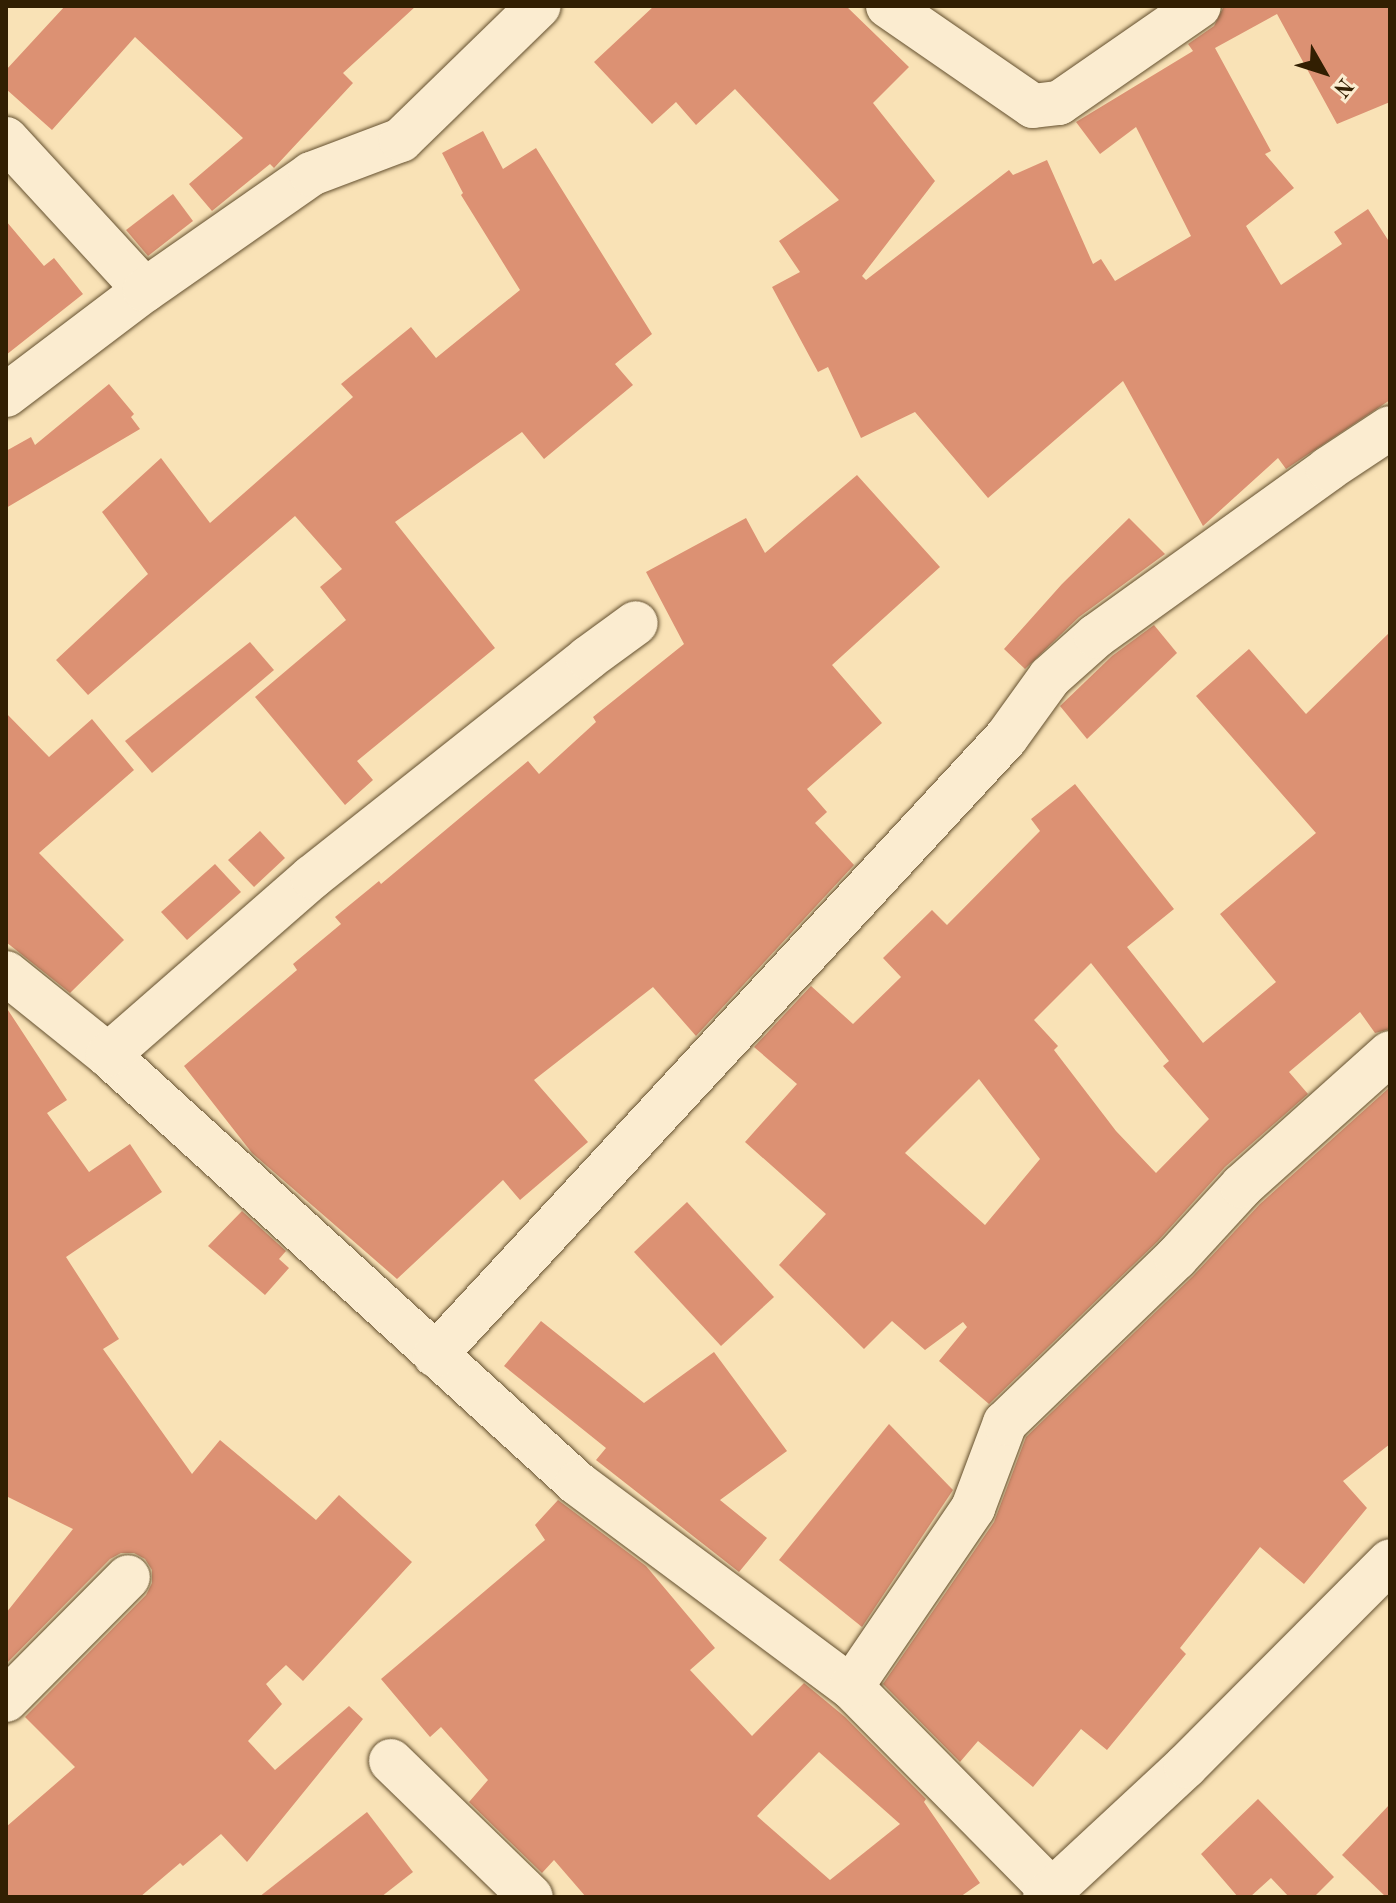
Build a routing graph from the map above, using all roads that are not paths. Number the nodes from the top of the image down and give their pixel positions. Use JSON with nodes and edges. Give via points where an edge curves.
{"nodes":[{"id":1,"x":539,"y":6,"type":"edge"},
{"id":2,"x":888,"y":6,"type":"edge"},
{"id":3,"x":1199,"y":6,"type":"edge"},
{"id":4,"x":6,"y":139,"type":"edge"},
{"id":5,"x":145,"y":290,"type":"junction"},
{"id":6,"x":6,"y":395,"type":"edge"},
{"id":7,"x":1390,"y":428,"type":"edge"},
{"id":8,"x":636,"y":623,"type":"dead end"},
{"id":9,"x":6,"y":973,"type":"edge"},
{"id":10,"x":1390,"y":1053,"type":"edge"},
{"id":11,"x":108,"y":1055,"type":"junction"},
{"id":12,"x":435,"y":1355,"type":"junction"},
{"id":13,"x":1390,"y":1561,"type":"edge"},
{"id":14,"x":128,"y":1577,"type":"dead end"},
{"id":15,"x":851,"y":1687,"type":"junction"},
{"id":16,"x":6,"y":1700,"type":"edge"},
{"id":17,"x":391,"y":1761,"type":"dead end"},
{"id":18,"x":1049,"y":1894,"type":"edge"},
{"id":19,"x":531,"y":1897,"type":"edge"}],
"edges":[{"from":1,"to":5,"type":"street","via":[[401,140],[311,174]]},
{"from":2,"to":3,"type":"street","via":[[1033,106],[1059,103]]},
{"from":4,"to":5,"type":"street"},
{"from":5,"to":6,"type":"street"},
{"from":7,"to":12,"type":"street","via":[[1109,627],[1050,677],[1006,738]]},
{"from":8,"to":11,"type":"street","via":[[312,877]]},
{"from":9,"to":11,"type":"street"},
{"from":10,"to":15,"type":"street","via":[[1242,1186],[1176,1258],[1005,1423],[973,1508]]},
{"from":11,"to":12,"type":"street"},
{"from":12,"to":15,"type":"street","via":[[577,1483]]},
{"from":13,"to":18,"type":"street","via":[[1186,1766]]},
{"from":14,"to":16,"type":"street"},
{"from":15,"to":18,"type":"street"},
{"from":17,"to":19,"type":"street"}]}
